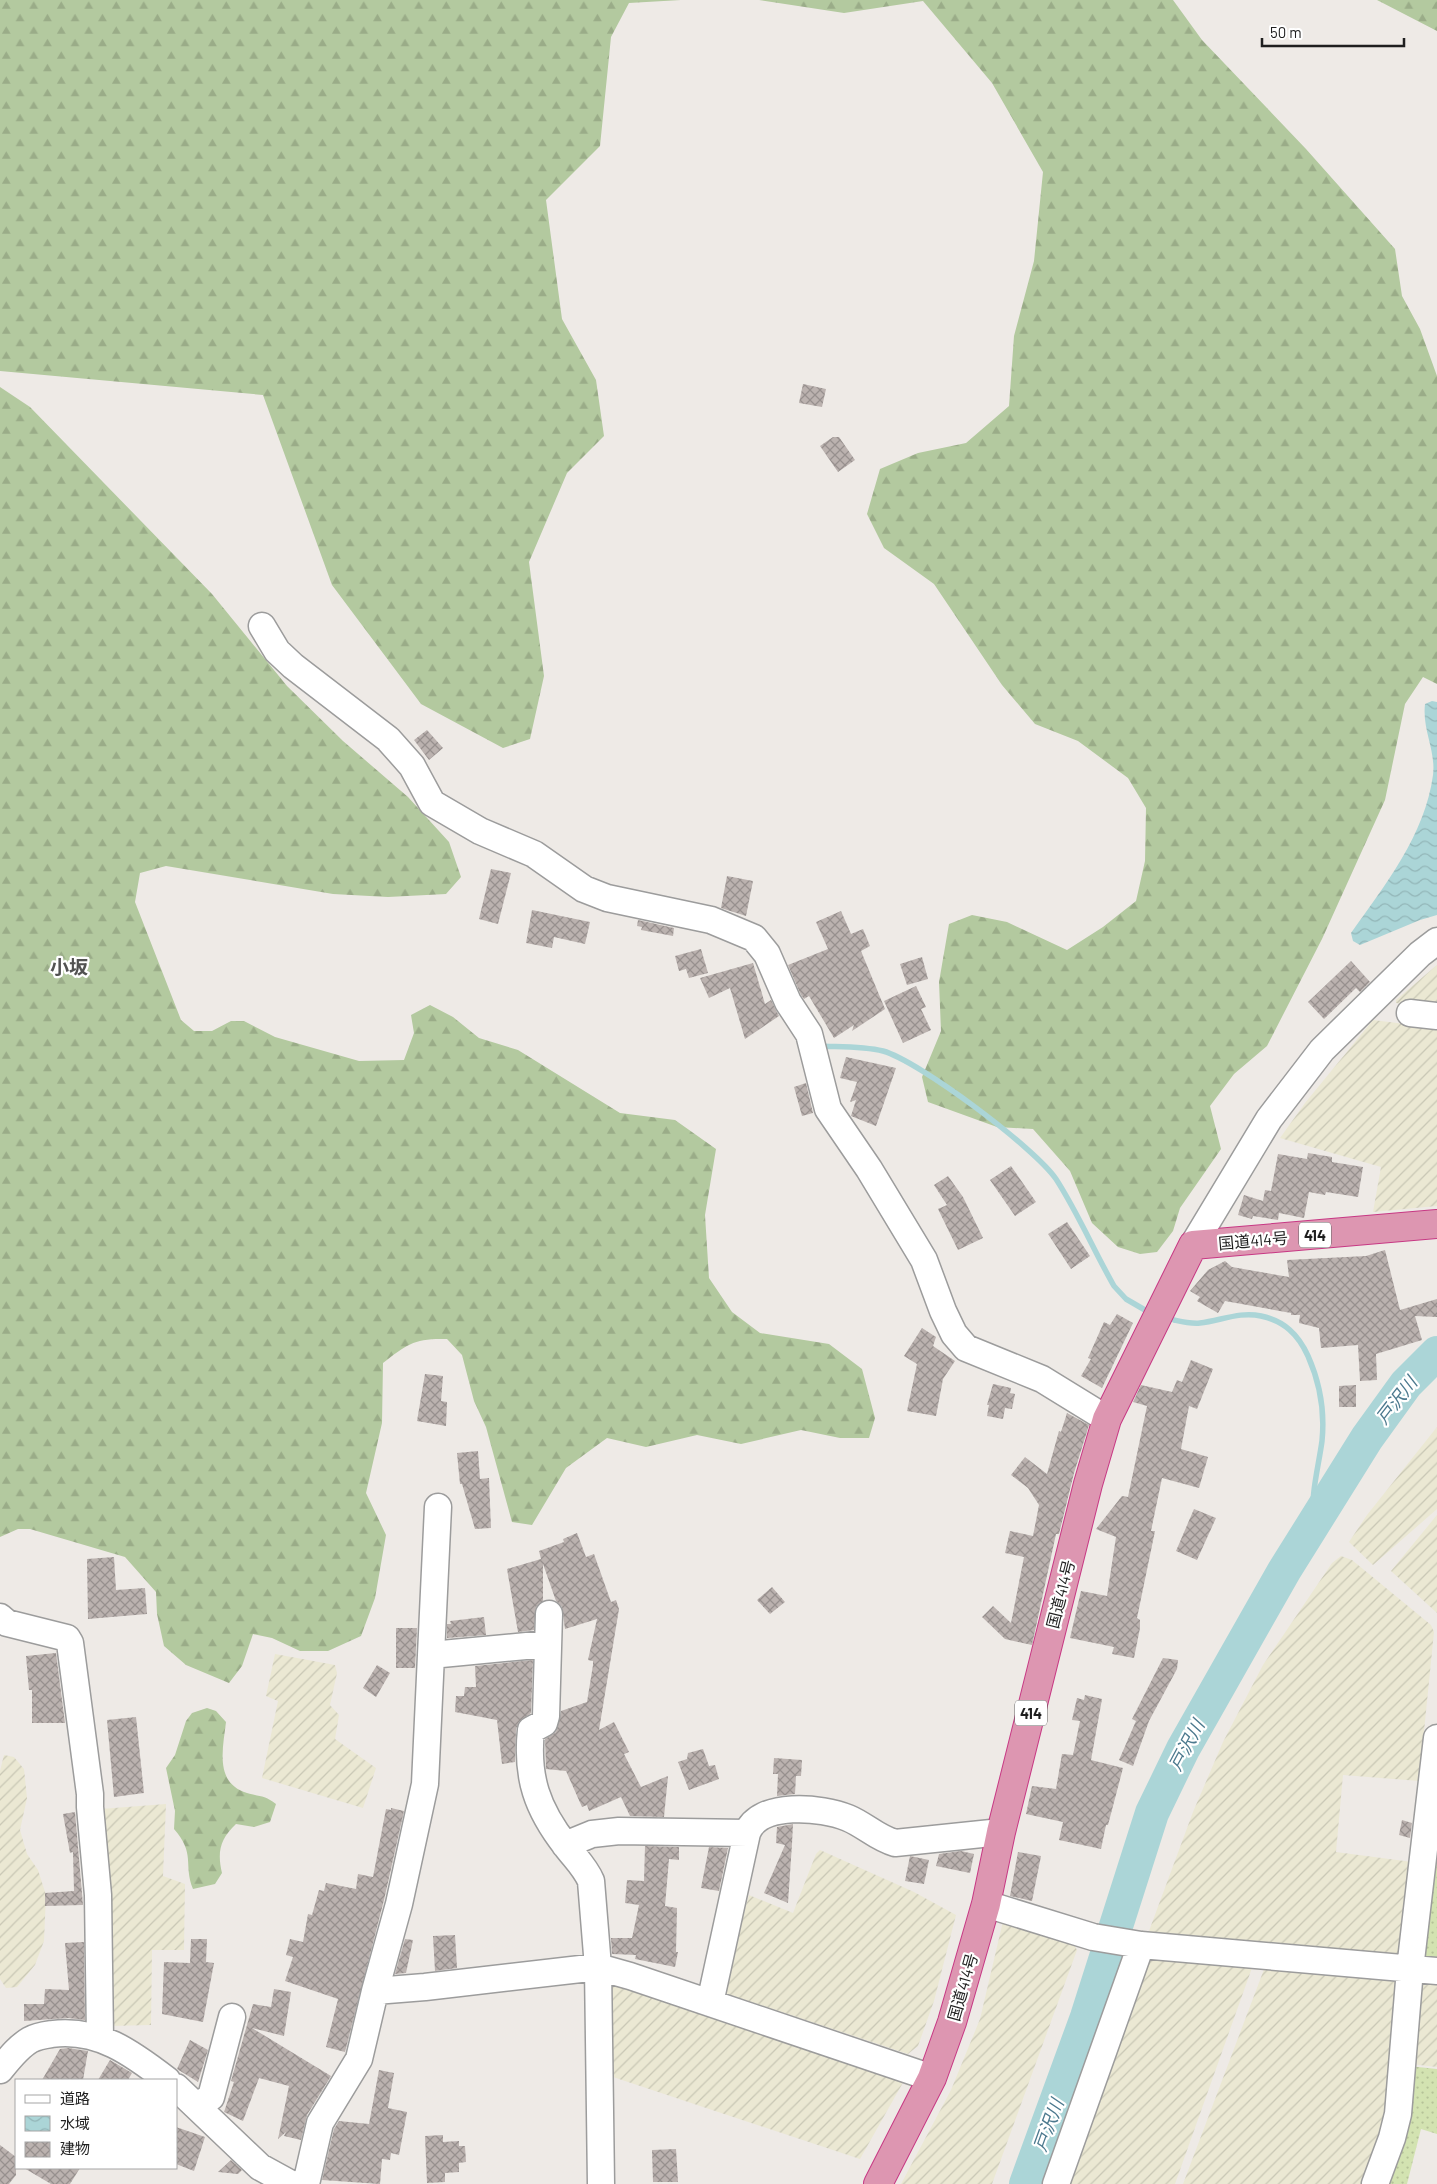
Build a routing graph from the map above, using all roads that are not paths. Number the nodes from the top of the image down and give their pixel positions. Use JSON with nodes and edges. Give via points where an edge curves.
{"nodes":[{"id":1,"x":262,"y":626,"type":"dead end"},
{"id":2,"x":1437,"y":941,"type":"edge"},
{"id":3,"x":1410,"y":1013,"type":"dead end"},
{"id":4,"x":1437,"y":1016,"type":"edge"},
{"id":5,"x":1437,"y":1224,"type":"edge"},
{"id":6,"x":1193,"y":1245,"type":"junction"},
{"id":7,"x":1107,"y":1419,"type":"junction"},
{"id":8,"x":438,"y":1507,"type":"dead end"},
{"id":9,"x":549,"y":1614,"type":"dead end"},
{"id":10,"x":0,"y":1617,"type":"edge"},
{"id":11,"x":547,"y":1644,"type":"junction"},
{"id":12,"x":431,"y":1655,"type":"junction"},
{"id":13,"x":1437,"y":1738,"type":"edge"},
{"id":14,"x":1001,"y":1832,"type":"junction"},
{"id":15,"x":747,"y":1833,"type":"junction"},
{"id":16,"x":565,"y":1845,"type":"junction"},
{"id":17,"x":986,"y":1904,"type":"junction"},
{"id":18,"x":1141,"y":1945,"type":"junction"},
{"id":19,"x":598,"y":1967,"type":"junction"},
{"id":20,"x":1410,"y":1969,"type":"junction"},
{"id":21,"x":1437,"y":1971,"type":"edge"},
{"id":22,"x":375,"y":1991,"type":"junction"},
{"id":23,"x":710,"y":2003,"type":"junction"},
{"id":24,"x":232,"y":2017,"type":"dead end"},
{"id":25,"x":100,"y":2038,"type":"junction"},
{"id":26,"x":0,"y":2070,"type":"edge"},
{"id":27,"x":932,"y":2078,"type":"junction"},
{"id":28,"x":167,"y":2079,"type":"edge"},
{"id":29,"x":178,"y":2089,"type":"edge"},
{"id":30,"x":197,"y":2106,"type":"junction"},
{"id":31,"x":291,"y":2184,"type":"edge"},
{"id":32,"x":306,"y":2184,"type":"edge"},
{"id":33,"x":601,"y":2184,"type":"edge"},
{"id":34,"x":878,"y":2184,"type":"edge"},
{"id":35,"x":1056,"y":2184,"type":"edge"},
{"id":36,"x":1376,"y":2184,"type":"edge"}],
"edges":[{"from":1,"to":7,"type":"street","via":[[277,651],[288,661],[331,698],[388,739],[412,766],[432,803],[480,831],[534,854],[584,889],[607,898],[711,920],[754,938],[767,954],[788,1002],[809,1034],[828,1109],[924,1260],[954,1334],[966,1348],[1042,1379]]},
{"from":2,"to":6,"type":"street","via":[[1322,1050],[1270,1119]]},
{"from":3,"to":4,"type":"street"},
{"from":5,"to":6,"type":"highway","name":"国道414号","number":"414"},
{"from":6,"to":7,"type":"highway","name":"国道414号","number":"414"},
{"from":7,"to":14,"type":"highway","name":"国道414号","number":"414"},
{"from":8,"to":12,"type":"street"},
{"from":9,"to":11,"type":"street"},
{"from":10,"to":25,"type":"street","via":[[6,1623],[67,1638],[70,1643],[90,1794],[98,1895]]},
{"from":11,"to":12,"type":"street"},
{"from":11,"to":16,"type":"street","via":[[546,1716],[544,1723],[532,1730],[530,1777],[541,1806]]},
{"from":12,"to":22,"type":"street","via":[[426,1784]]},
{"from":13,"to":20,"type":"street"},
{"from":14,"to":15,"type":"street","via":[[895,1843],[883,1840],[845,1816],[798,1809],[770,1812],[750,1824]]},
{"from":14,"to":17,"type":"highway","name":"国道414号","number":"414"},
{"from":15,"to":16,"type":"street","via":[[619,1831],[592,1834]]},
{"from":15,"to":23,"type":"street"},
{"from":16,"to":19,"type":"street","via":[[588,1872],[591,1881]]},
{"from":17,"to":18,"type":"street","via":[[1093,1937]]},
{"from":17,"to":27,"type":"highway","name":"国道414号","number":"414","via":[[952,2022]]},
{"from":18,"to":20,"type":"street"},
{"from":18,"to":35,"type":"street"},
{"from":19,"to":22,"type":"street"},
{"from":19,"to":23,"type":"street"},
{"from":19,"to":33,"type":"street"},
{"from":20,"to":21,"type":"street"},
{"from":20,"to":36,"type":"street","via":[[1398,2114]]},
{"from":22,"to":32,"type":"street","via":[[359,2059],[320,2123]]},
{"from":23,"to":27,"type":"street"},
{"from":24,"to":30,"type":"street","via":[[211,2097]]},
{"from":25,"to":26,"type":"street","via":[[68,2032],[32,2038]]},
{"from":25,"to":28,"type":"street"},
{"from":27,"to":34,"type":"highway","name":"国道414号","number":"414"},
{"from":29,"to":30,"type":"street"},
{"from":30,"to":31,"type":"street","via":[[260,2167]]}]}
